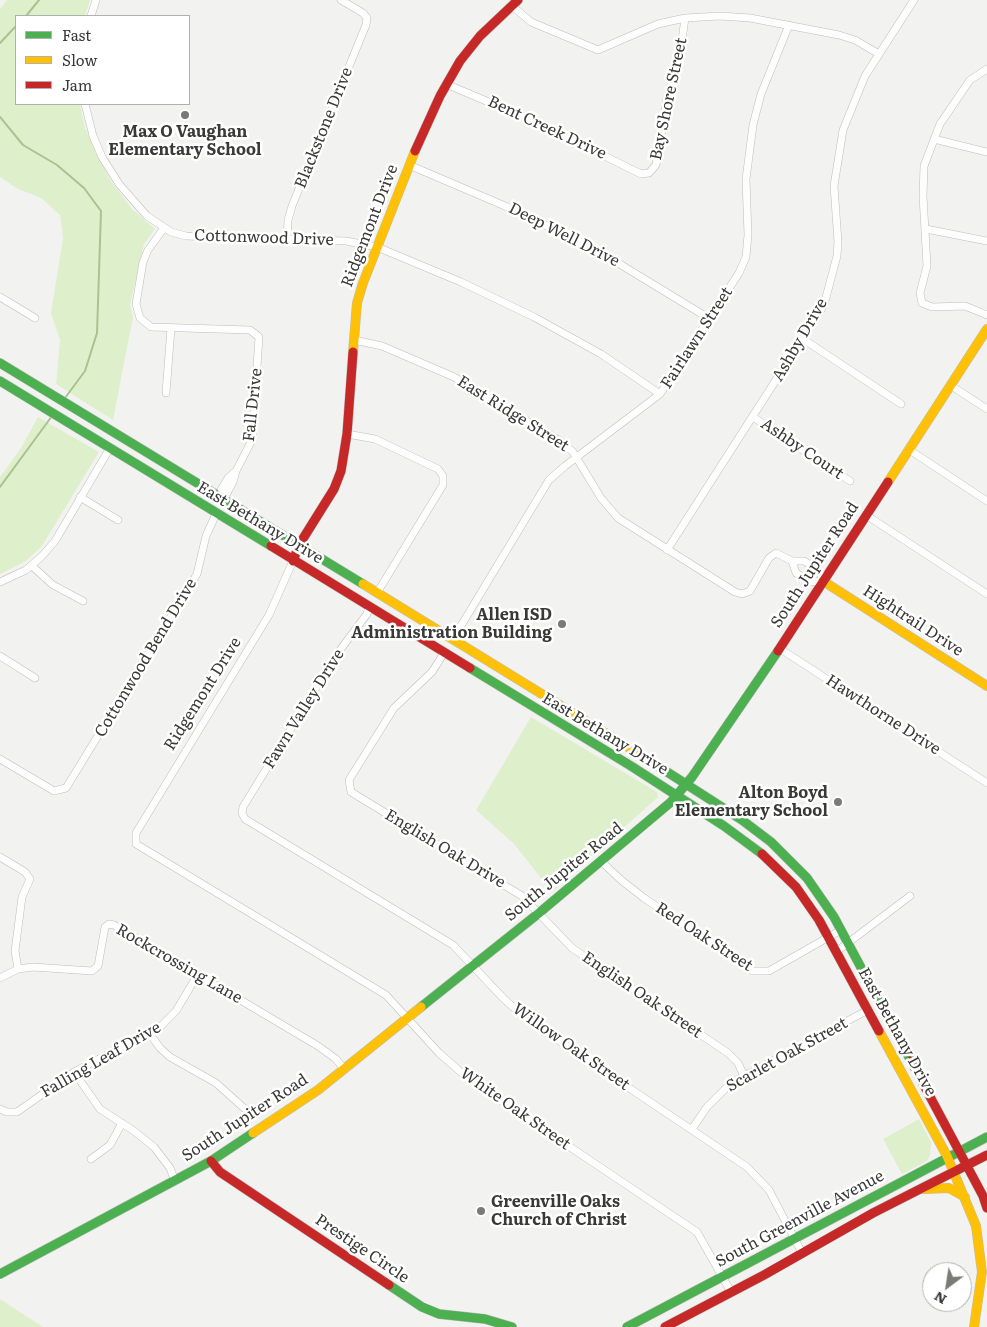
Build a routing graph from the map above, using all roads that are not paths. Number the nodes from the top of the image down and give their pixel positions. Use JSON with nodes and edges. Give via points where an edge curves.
{"nodes":[{"id":1,"x":96,"y":0,"type":"edge"},
{"id":2,"x":342,"y":0,"type":"edge"},
{"id":3,"x":914,"y":0,"type":"edge"},
{"id":4,"x":515,"y":3,"type":"edge"},
{"id":5,"x":91,"y":15,"type":"edge"},
{"id":6,"x":685,"y":18,"type":"junction"},
{"id":7,"x":789,"y":25,"type":"junction"},
{"id":8,"x":879,"y":54,"type":"junction"},
{"id":9,"x":987,"y":69,"type":"edge"},
{"id":10,"x":446,"y":84,"type":"junction"},
{"id":11,"x":86,"y":105,"type":"edge"},
{"id":12,"x":934,"y":139,"type":"junction"},
{"id":13,"x":987,"y":152,"type":"edge"},
{"id":14,"x":410,"y":165,"type":"junction"},
{"id":15,"x":646,"y":174,"type":"joint"},
{"id":16,"x":164,"y":228,"type":"junction"},
{"id":17,"x":926,"y":229,"type":"junction"},
{"id":18,"x":287,"y":240,"type":"junction"},
{"id":19,"x":987,"y":241,"type":"edge"},
{"id":20,"x":377,"y":247,"type":"junction"},
{"id":21,"x":0,"y":297,"type":"edge"},
{"id":22,"x":987,"y":315,"type":"edge"},
{"id":23,"x":34,"y":318,"type":"dead end"},
{"id":24,"x":710,"y":319,"type":"junction"},
{"id":25,"x":170,"y":328,"type":"junction"},
{"id":26,"x":987,"y":329,"type":"edge"},
{"id":27,"x":803,"y":339,"type":"junction"},
{"id":28,"x":354,"y":340,"type":"junction"},
{"id":29,"x":0,"y":363,"type":"edge"},
{"id":30,"x":0,"y":381,"type":"edge"},
{"id":31,"x":950,"y":385,"type":"junction"},
{"id":32,"x":166,"y":393,"type":"dead end"},
{"id":33,"x":660,"y":394,"type":"junction"},
{"id":34,"x":901,"y":404,"type":"dead end"},
{"id":35,"x":987,"y":409,"type":"edge"},
{"id":36,"x":753,"y":417,"type":"junction"},
{"id":37,"x":347,"y":434,"type":"junction"},
{"id":38,"x":110,"y":448,"type":"junction"},
{"id":39,"x":908,"y":449,"type":"junction"},
{"id":40,"x":577,"y":457,"type":"junction"},
{"id":41,"x":850,"y":481,"type":"dead end"},
{"id":42,"x":80,"y":497,"type":"junction"},
{"id":43,"x":221,"y":497,"type":"junction"},
{"id":44,"x":987,"y":501,"type":"edge"},
{"id":45,"x":216,"y":514,"type":"junction"},
{"id":46,"x":866,"y":515,"type":"junction"},
{"id":47,"x":118,"y":520,"type":"dead end"},
{"id":48,"x":299,"y":545,"type":"junction"},
{"id":49,"x":667,"y":550,"type":"junction"},
{"id":50,"x":293,"y":561,"type":"junction"},
{"id":51,"x":792,"y":561,"type":"junction"},
{"id":52,"x":32,"y":566,"type":"junction"},
{"id":53,"x":823,"y":581,"type":"junction"},
{"id":54,"x":0,"y":582,"type":"edge"},
{"id":55,"x":377,"y":593,"type":"junction"},
{"id":56,"x":742,"y":594,"type":"joint"},
{"id":57,"x":987,"y":594,"type":"edge"},
{"id":58,"x":83,"y":601,"type":"dead end"},
{"id":59,"x":369,"y":607,"type":"junction"},
{"id":60,"x":453,"y":639,"type":"junction"},
{"id":61,"x":779,"y":648,"type":"junction"},
{"id":62,"x":444,"y":653,"type":"junction"},
{"id":63,"x":0,"y":656,"type":"edge"},
{"id":64,"x":35,"y":678,"type":"dead end"},
{"id":65,"x":987,"y":686,"type":"edge"},
{"id":66,"x":566,"y":708,"type":"junction"},
{"id":67,"x":557,"y":722,"type":"junction"},
{"id":68,"x":0,"y":759,"type":"edge"},
{"id":69,"x":987,"y":783,"type":"edge"},
{"id":70,"x":687,"y":784,"type":"junction"},
{"id":71,"x":677,"y":795,"type":"junction"},
{"id":72,"x":242,"y":813,"type":"joint"},
{"id":73,"x":135,"y":840,"type":"joint"},
{"id":74,"x":0,"y":857,"type":"edge"},
{"id":75,"x":601,"y":861,"type":"junction"},
{"id":76,"x":807,"y":878,"type":"junction"},
{"id":77,"x":796,"y":887,"type":"junction"},
{"id":78,"x":910,"y":896,"type":"dead end"},
{"id":79,"x":539,"y":913,"type":"junction"},
{"id":80,"x":841,"y":930,"type":"junction"},
{"id":81,"x":828,"y":938,"type":"junction"},
{"id":82,"x":847,"y":944,"type":"junction"},
{"id":83,"x":836,"y":952,"type":"junction"},
{"id":84,"x":472,"y":966,"type":"junction"},
{"id":85,"x":18,"y":969,"type":"junction"},
{"id":86,"x":198,"y":974,"type":"junction"},
{"id":87,"x":0,"y":978,"type":"edge"},
{"id":88,"x":880,"y":1004,"type":"junction"},
{"id":89,"x":868,"y":1010,"type":"junction"},
{"id":90,"x":408,"y":1019,"type":"junction"},
{"id":91,"x":150,"y":1034,"type":"junction"},
{"id":92,"x":344,"y":1069,"type":"junction"},
{"id":93,"x":74,"y":1072,"type":"junction"},
{"id":94,"x":744,"y":1076,"type":"junction"},
{"id":95,"x":919,"y":1076,"type":"junction"},
{"id":96,"x":907,"y":1082,"type":"junction"},
{"id":97,"x":0,"y":1109,"type":"edge"},
{"id":98,"x":244,"y":1109,"type":"dead end"},
{"id":99,"x":122,"y":1123,"type":"junction"},
{"id":100,"x":692,"y":1129,"type":"junction"},
{"id":101,"x":987,"y":1137,"type":"edge"},
{"id":102,"x":959,"y":1150,"type":"junction"},
{"id":103,"x":987,"y":1155,"type":"edge"},
{"id":104,"x":947,"y":1156,"type":"junction"},
{"id":105,"x":91,"y":1159,"type":"dead end"},
{"id":106,"x":211,"y":1161,"type":"junction"},
{"id":107,"x":966,"y":1165,"type":"junction"},
{"id":108,"x":953,"y":1171,"type":"junction"},
{"id":109,"x":175,"y":1181,"type":"junction"},
{"id":110,"x":914,"y":1191,"type":"junction"},
{"id":111,"x":966,"y":1198,"type":"junction"},
{"id":112,"x":987,"y":1208,"type":"edge"},
{"id":113,"x":796,"y":1238,"type":"junction"},
{"id":114,"x":802,"y":1253,"type":"junction"},
{"id":115,"x":984,"y":1266,"type":"edge"},
{"id":116,"x":0,"y":1274,"type":"edge"},
{"id":117,"x":722,"y":1276,"type":"junction"},
{"id":118,"x":731,"y":1292,"type":"junction"},
{"id":119,"x":512,"y":1327,"type":"edge"},
{"id":120,"x":627,"y":1327,"type":"edge"},
{"id":121,"x":665,"y":1327,"type":"edge"},
{"id":122,"x":974,"y":1327,"type":"edge"}],
"edges":[{"from":1,"to":5,"type":"street"},
{"from":2,"to":18,"type":"street","name":"Blackstone Drive","via":[[363,13],[367,18],[366,25],[292,206]]},
{"from":3,"to":8,"type":"street","name":"Ashby Drive"},
{"from":4,"to":6,"type":"street","via":[[531,22],[598,50],[658,24]]},
{"from":4,"to":10,"type":"main road","name":"Ridgemont Drive","via":[[480,36]]},
{"from":6,"to":7,"type":"street","via":[[736,16]]},
{"from":6,"to":15,"type":"street","name":"Bay Shore Street","via":[[656,166]]},
{"from":7,"to":8,"type":"street","via":[[848,37]]},
{"from":7,"to":24,"type":"street","name":"Fairlawn Street","via":[[761,94],[753,125],[746,179],[746,257]]},
{"from":8,"to":27,"type":"street","name":"Ashby Drive","via":[[861,83],[843,130],[834,186],[838,242],[835,267],[824,305]]},
{"from":9,"to":12,"type":"street","via":[[970,80],[940,124]]},
{"from":10,"to":14,"type":"main road","name":"Ridgemont Drive"},
{"from":10,"to":15,"type":"street","name":"Bent Creek Drive"},
{"from":11,"to":16,"type":"street","name":"Cottonwood Drive","via":[[93,136],[113,175],[134,204]]},
{"from":12,"to":13,"type":"street"},
{"from":12,"to":17,"type":"street","via":[[924,166]]},
{"from":14,"to":20,"type":"main road","name":"Ridgemont Drive"},
{"from":14,"to":24,"type":"street","name":"Deep Well Drive","via":[[594,249]]},
{"from":16,"to":18,"type":"street","name":"Cottonwood Drive","via":[[186,236]]},
{"from":16,"to":25,"type":"street","via":[[143,262],[136,308],[140,318],[151,327]]},
{"from":17,"to":19,"type":"street"},
{"from":17,"to":22,"type":"street","via":[[927,266],[920,293],[922,303],[932,307],[965,306]]},
{"from":18,"to":20,"type":"street","name":"Cottonwood Drive","via":[[346,240]]},
{"from":20,"to":28,"type":"main road","name":"Ridgemont Drive","via":[[358,303]]},
{"from":20,"to":33,"type":"street","name":"Cottonwood Drive","via":[[534,316],[601,354]]},
{"from":21,"to":23,"type":"street"},
{"from":24,"to":33,"type":"street","name":"Fairlawn Street"},
{"from":25,"to":32,"type":"street"},
{"from":25,"to":43,"type":"street","name":"Fall Drive","via":[[250,330],[258,334],[260,343],[252,440],[236,472],[221,490]]},
{"from":26,"to":31,"type":"main road","name":"South Jupiter Road"},
{"from":27,"to":34,"type":"street"},
{"from":27,"to":36,"type":"street","name":"Ashby Drive"},
{"from":28,"to":37,"type":"main road","name":"Ridgemont Drive"},
{"from":28,"to":40,"type":"street","name":"East Ridge Street","via":[[382,346],[464,382],[560,441]]},
{"from":29,"to":43,"type":"main road","name":"East Bethany Drive"},
{"from":30,"to":38,"type":"main road","name":"East Bethany Drive"},
{"from":31,"to":35,"type":"street"},
{"from":31,"to":39,"type":"main road","name":"South Jupiter Road"},
{"from":33,"to":40,"type":"street","name":"Fairlawn Street"},
{"from":36,"to":41,"type":"street","name":"Ashby Court"},
{"from":36,"to":49,"type":"street","name":"Ashby Drive"},
{"from":37,"to":48,"type":"main road","name":"Ridgemont Drive","via":[[341,471],[334,489]]},
{"from":37,"to":55,"type":"street","via":[[374,439],[438,469],[443,476],[443,485]]},
{"from":38,"to":42,"type":"street"},
{"from":38,"to":45,"type":"main road","name":"East Bethany Drive"},
{"from":39,"to":44,"type":"street"},
{"from":39,"to":46,"type":"main road","name":"South Jupiter Road"},
{"from":40,"to":49,"type":"street","name":"East Ridge Street","via":[[613,514]]},
{"from":40,"to":60,"type":"street","name":"Fairlawn Street","via":[[549,480]]},
{"from":42,"to":47,"type":"street"},
{"from":42,"to":52,"type":"street","via":[[55,541]]},
{"from":43,"to":45,"type":"main road"},
{"from":43,"to":48,"type":"main road","name":"East Bethany Drive"},
{"from":45,"to":50,"type":"main road","name":"East Bethany Drive"},
{"from":45,"to":68,"type":"street","name":"Cottonwood Bend Drive","via":[[206,536],[197,574],[69,785],[58,792],[50,789]]},
{"from":46,"to":53,"type":"main road","name":"South Jupiter Road"},
{"from":46,"to":57,"type":"street"},
{"from":48,"to":50,"type":"main road","name":"Ridgemont Drive"},
{"from":48,"to":55,"type":"main road","name":"East Bethany Drive"},
{"from":49,"to":56,"type":"street","name":"East Ridge Street"},
{"from":50,"to":59,"type":"main road","name":"East Bethany Drive"},
{"from":50,"to":73,"type":"street","name":"Ridgemont Drive","via":[[269,615],[136,833]]},
{"from":51,"to":53,"type":"street","name":"Hightrail Drive","via":[[804,561],[819,570]]},
{"from":51,"to":53,"type":"street","name":"Hightrail Drive","via":[[796,573],[812,582]]},
{"from":51,"to":56,"type":"street","name":"Hightrail Drive","via":[[780,553],[772,555],[750,590]]},
{"from":52,"to":54,"type":"street"},
{"from":52,"to":58,"type":"street","via":[[53,585]]},
{"from":53,"to":61,"type":"main road","name":"South Jupiter Road"},
{"from":53,"to":65,"type":"main road","name":"Hightrail Drive"},
{"from":55,"to":59,"type":"main road"},
{"from":55,"to":60,"type":"main road","name":"East Bethany Drive"},
{"from":59,"to":62,"type":"main road","name":"East Bethany Drive"},
{"from":59,"to":72,"type":"street","name":"Fawn Valley Drive","via":[[305,704]]},
{"from":60,"to":62,"type":"main road"},
{"from":60,"to":66,"type":"main road","name":"East Bethany Drive"},
{"from":61,"to":69,"type":"street","name":"Hawthorne Drive"},
{"from":61,"to":70,"type":"main road","name":"South Jupiter Road"},
{"from":62,"to":67,"type":"main road","name":"East Bethany Drive"},
{"from":62,"to":79,"type":"street","name":"English Oak Drive","via":[[432,672],[394,708],[351,776],[349,789],[354,796],[514,890]]},
{"from":63,"to":64,"type":"street"},
{"from":66,"to":67,"type":"main road"},
{"from":66,"to":70,"type":"main road","name":"East Bethany Drive"},
{"from":67,"to":71,"type":"main road","name":"East Bethany Drive"},
{"from":70,"to":71,"type":"main road","name":"South Jupiter Road"},
{"from":70,"to":76,"type":"main road","name":"East Bethany Drive","via":[[756,830]]},
{"from":71,"to":75,"type":"main road","name":"South Jupiter Road"},
{"from":71,"to":77,"type":"main road","name":"East Bethany Drive","via":[[762,854]]},
{"from":72,"to":84,"type":"street","name":"Willow Oak Street","via":[[248,821],[453,945]]},
{"from":73,"to":90,"type":"street","name":"White Oak Street","via":[[138,846],[378,990]]},
{"from":74,"to":85,"type":"street","via":[[25,872],[30,879],[22,897],[14,952]]},
{"from":75,"to":79,"type":"main road","name":"South Jupiter Road"},
{"from":75,"to":81,"type":"street","name":"Red Oak Street","via":[[644,898],[753,972],[768,971]]},
{"from":76,"to":77,"type":"main road"},
{"from":76,"to":80,"type":"main road","name":"East Bethany Drive"},
{"from":77,"to":81,"type":"main road","name":"East Bethany Drive"},
{"from":78,"to":82,"type":"street"},
{"from":79,"to":84,"type":"main road","name":"South Jupiter Road"},
{"from":79,"to":94,"type":"street","name":"English Oak Street","via":[[560,938],[584,957],[728,1052]]},
{"from":80,"to":81,"type":"street","name":"Red Oak Street"},
{"from":80,"to":82,"type":"main road","name":"East Bethany Drive"},
{"from":81,"to":83,"type":"main road","name":"East Bethany Drive"},
{"from":82,"to":83,"type":"street"},
{"from":82,"to":88,"type":"main road","name":"East Bethany Drive"},
{"from":83,"to":89,"type":"main road","name":"East Bethany Drive"},
{"from":84,"to":90,"type":"main road","name":"South Jupiter Road"},
{"from":84,"to":100,"type":"street","name":"Willow Oak Street","via":[[528,1020]]},
{"from":85,"to":86,"type":"street","name":"Rockcrossing Lane","via":[[43,967],[92,971],[98,966],[103,931],[109,924]]},
{"from":85,"to":87,"type":"street","name":"Rockcrossing Lane"},
{"from":86,"to":91,"type":"street","name":"Falling Leaf Drive","via":[[168,1020]]},
{"from":86,"to":92,"type":"street","name":"Rockcrossing Lane","via":[[318,1046]]},
{"from":88,"to":89,"type":"main road"},
{"from":88,"to":95,"type":"main road","name":"East Bethany Drive"},
{"from":89,"to":94,"type":"street","name":"Scarlet Oak Street"},
{"from":89,"to":96,"type":"main road","name":"East Bethany Drive"},
{"from":90,"to":92,"type":"main road","name":"South Jupiter Road"},
{"from":90,"to":117,"type":"street","name":"White Oak Street","via":[[439,1053],[484,1091],[697,1232]]},
{"from":91,"to":93,"type":"street","name":"Falling Leaf Drive"},
{"from":91,"to":98,"type":"street","via":[[166,1053],[216,1083]]},
{"from":92,"to":106,"type":"main road","name":"South Jupiter Road"},
{"from":93,"to":97,"type":"street","name":"Falling Leaf Drive","via":[[22,1110],[12,1113]]},
{"from":93,"to":99,"type":"street","via":[[100,1109]]},
{"from":94,"to":100,"type":"street","name":"Scarlet Oak Street","via":[[722,1090]]},
{"from":95,"to":96,"type":"main road"},
{"from":95,"to":102,"type":"main road","name":"East Bethany Drive"},
{"from":96,"to":104,"type":"main road","name":"East Bethany Drive"},
{"from":99,"to":105,"type":"street","via":[[110,1145]]},
{"from":99,"to":109,"type":"street","via":[[154,1147]]},
{"from":100,"to":113,"type":"street","name":"Willow Oak Street","via":[[760,1179],[777,1202]]},
{"from":101,"to":102,"type":"main road","name":"South Greenville Avenue"},
{"from":102,"to":104,"type":"main road","name":"South Greenville Avenue"},
{"from":102,"to":107,"type":"main road","name":"East Bethany Drive"},
{"from":103,"to":107,"type":"main road","name":"South Greenville Avenue"},
{"from":104,"to":108,"type":"main road","name":"East Bethany Drive"},
{"from":104,"to":113,"type":"main road","name":"South Greenville Avenue"},
{"from":106,"to":109,"type":"main road","name":"South Jupiter Road"},
{"from":106,"to":119,"type":"main road","name":"Prestige Circle","via":[[235,1183],[422,1307],[439,1314],[485,1318]]},
{"from":107,"to":108,"type":"main road","name":"South Greenville Avenue"},
{"from":107,"to":112,"type":"main road","name":"East Bethany Drive"},
{"from":108,"to":110,"type":"main road","name":"South Greenville Avenue"},
{"from":108,"to":111,"type":"main road","name":"East Bethany Drive"},
{"from":109,"to":116,"type":"main road","name":"South Jupiter Road"},
{"from":110,"to":111,"type":"main road","via":[[949,1188]]},
{"from":110,"to":114,"type":"main road","name":"South Greenville Avenue"},
{"from":111,"to":115,"type":"main road","name":"East Bethany Drive","via":[[979,1236]]},
{"from":113,"to":114,"type":"street","name":"Willow Oak Street"},
{"from":113,"to":117,"type":"main road","name":"South Greenville Avenue"},
{"from":114,"to":118,"type":"main road","name":"South Greenville Avenue"},
{"from":115,"to":122,"type":"main road","name":"East Bethany Drive"},
{"from":117,"to":118,"type":"street","name":"White Oak Street"},
{"from":117,"to":120,"type":"main road","name":"South Greenville Avenue"},
{"from":118,"to":121,"type":"main road","name":"South Greenville Avenue"}]}
